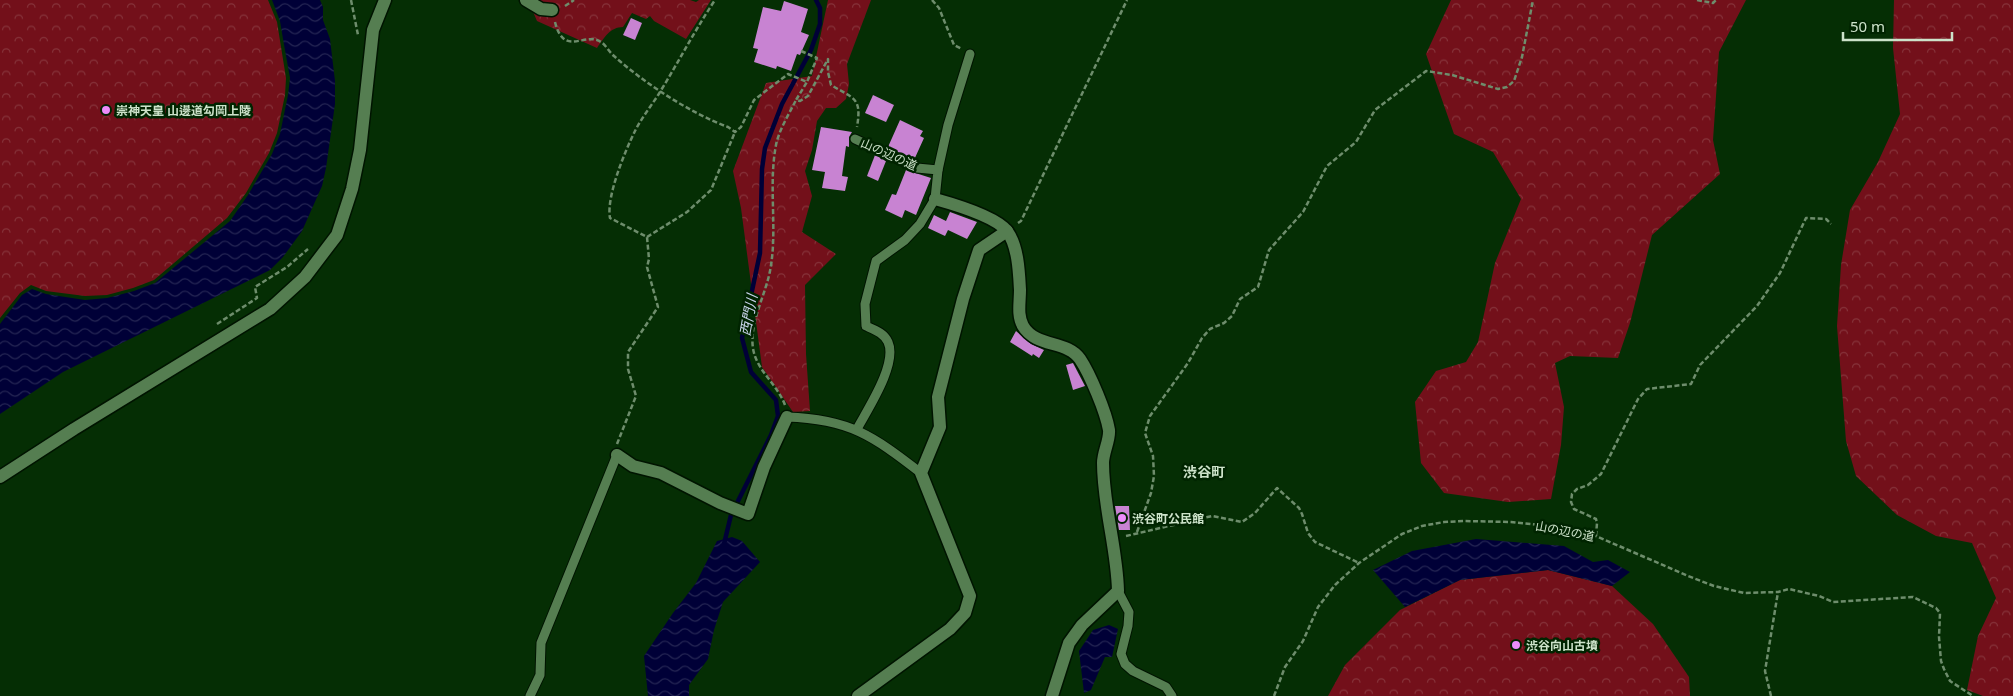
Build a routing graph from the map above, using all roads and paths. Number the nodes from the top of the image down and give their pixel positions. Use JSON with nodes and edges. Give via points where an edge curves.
{"nodes":[{"id":1,"x":351,"y":0,"type":"edge"},
{"id":2,"x":385,"y":0,"type":"edge"},
{"id":3,"x":526,"y":0,"type":"edge"},
{"id":4,"x":716,"y":0,"type":"edge"},
{"id":5,"x":932,"y":0,"type":"edge"},
{"id":6,"x":1126,"y":0,"type":"edge"},
{"id":7,"x":1534,"y":0,"type":"edge"},
{"id":8,"x":1697,"y":0,"type":"edge"},
{"id":9,"x":1716,"y":0,"type":"edge"},
{"id":10,"x":552,"y":10,"type":"joint"},
{"id":11,"x":359,"y":40,"type":"dead end"},
{"id":12,"x":802,"y":52,"type":"dead end"},
{"id":13,"x":970,"y":54,"type":"joint"},
{"id":14,"x":806,"y":81,"type":"junction"},
{"id":15,"x":660,"y":92,"type":"junction"},
{"id":16,"x":796,"y":100,"type":"junction"},
{"id":17,"x":735,"y":132,"type":"junction"},
{"id":18,"x":855,"y":139,"type":"joint"},
{"id":19,"x":938,"y":170,"type":"junction"},
{"id":20,"x":935,"y":198,"type":"junction"},
{"id":21,"x":1831,"y":224,"type":"dead end"},
{"id":22,"x":1007,"y":231,"type":"junction"},
{"id":23,"x":647,"y":237,"type":"junction"},
{"id":24,"x":309,"y":249,"type":"dead end"},
{"id":25,"x":216,"y":325,"type":"dead end"},
{"id":26,"x":787,"y":417,"type":"junction"},
{"id":27,"x":857,"y":429,"type":"junction"},
{"id":28,"x":617,"y":455,"type":"junction"},
{"id":29,"x":921,"y":473,"type":"junction"},
{"id":30,"x":0,"y":477,"type":"edge"},
{"id":31,"x":1596,"y":536,"type":"junction"},
{"id":32,"x":1359,"y":563,"type":"junction"},
{"id":33,"x":1118,"y":591,"type":"junction"},
{"id":34,"x":1778,"y":592,"type":"junction"},
{"id":35,"x":530,"y":696,"type":"edge"},
{"id":36,"x":858,"y":696,"type":"edge"},
{"id":37,"x":1052,"y":696,"type":"edge"},
{"id":38,"x":1172,"y":696,"type":"edge"},
{"id":39,"x":1274,"y":696,"type":"edge"},
{"id":40,"x":1771,"y":696,"type":"edge"},
{"id":41,"x":1973,"y":696,"type":"edge"}],
"edges":[{"from":1,"to":11,"type":"path"},
{"from":2,"to":30,"type":"street","via":[[373,30],[360,150],[352,189],[337,235],[305,277],[270,308]]},
{"from":3,"to":10,"type":"street","via":[[541,10]]},
{"from":4,"to":15,"type":"path"},
{"from":5,"to":13,"type":"path","via":[[939,8],[954,45]]},
{"from":6,"to":22,"type":"path","via":[[1021,221]]},
{"from":7,"to":32,"type":"path","via":[[1522,57],[1514,81],[1507,87],[1498,89],[1426,71],[1375,110],[1356,142],[1327,166],[1303,212],[1269,250],[1258,287],[1240,299],[1232,316],[1202,338],[1150,416],[1145,433],[1154,456],[1154,476],[1137,532],[1212,516],[1242,522],[1255,513],[1277,488],[1299,508],[1308,534],[1315,542]]},
{"from":8,"to":9,"type":"path","via":[[1713,3]]},
{"from":10,"to":15,"type":"path","via":[[561,36],[572,42],[592,39],[602,42],[613,56]]},
{"from":12,"to":14,"type":"path","via":[[817,58]]},
{"from":13,"to":19,"type":"lane"},
{"from":14,"to":16,"type":"path"},
{"from":14,"to":17,"type":"path","via":[[791,74],[780,79],[754,100],[741,127]]},
{"from":15,"to":17,"type":"path"},
{"from":15,"to":23,"type":"path","via":[[636,130],[611,192],[608,210],[610,218]]},
{"from":16,"to":18,"type":"path","name":"山の辺の道","via":[[808,96],[828,59],[831,85],[857,100]]},
{"from":16,"to":26,"type":"path","via":[[776,144],[770,270],[754,329],[753,352],[784,404]]},
{"from":17,"to":23,"type":"path","via":[[711,190],[688,212]]},
{"from":18,"to":19,"type":"lane","name":"山の辺の道","via":[[917,168]]},
{"from":19,"to":20,"type":"lane"},
{"from":20,"to":22,"type":"street","via":[[962,206],[996,222]]},
{"from":20,"to":27,"type":"lane","via":[[920,224],[876,261],[865,304],[866,326],[881,333],[891,350],[878,391]]},
{"from":21,"to":31,"type":"path","via":[[1826,219],[1806,218],[1780,273],[1757,306],[1700,365],[1691,384],[1646,389],[1638,399],[1601,474],[1572,494],[1574,509],[1596,519]]},
{"from":22,"to":29,"type":"street","via":[[979,250],[938,397],[940,427]]},
{"from":22,"to":33,"type":"street","via":[[1017,259],[1019,316],[1024,329],[1037,339],[1072,350],[1087,370],[1109,431],[1103,462],[1111,541],[1118,567]]},
{"from":23,"to":28,"type":"path","via":[[646,267],[658,307],[628,352],[628,369],[636,396],[617,443]]},
{"from":24,"to":25,"type":"path","via":[[255,288],[257,298]]},
{"from":26,"to":27,"type":"lane","via":[[833,422]]},
{"from":26,"to":28,"type":"street","via":[[764,467],[748,514],[661,474],[633,466]]},
{"from":27,"to":29,"type":"lane"},
{"from":28,"to":35,"type":"lane","via":[[541,644],[540,675]]},
{"from":29,"to":36,"type":"street","via":[[970,596],[964,613],[950,629]]},
{"from":31,"to":32,"type":"path","name":"山の辺の道","via":[[1521,523],[1444,522],[1402,534]]},
{"from":31,"to":34,"type":"path","name":"山の辺の道","via":[[1714,586],[1744,593]]},
{"from":32,"to":39,"type":"path","name":"山の辺の道","via":[[1334,586],[1318,607],[1303,641],[1285,667]]},
{"from":33,"to":37,"type":"street","via":[[1082,624],[1069,643]]},
{"from":33,"to":38,"type":"lane","via":[[1129,612],[1121,654],[1125,664],[1133,672],[1166,687]]},
{"from":34,"to":40,"type":"path","via":[[1765,671]]},
{"from":34,"to":41,"type":"path","name":"山の辺の道","via":[[1789,589],[1833,602],[1913,597],[1929,604],[1940,613],[1941,661],[1950,681]]}]}
